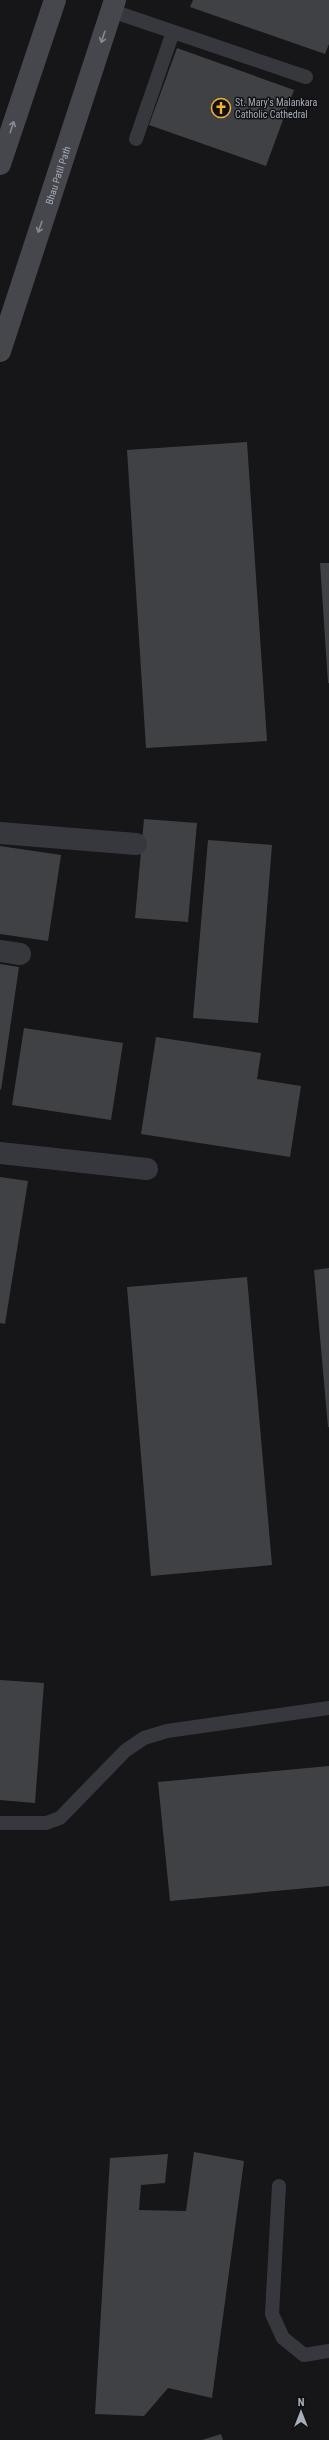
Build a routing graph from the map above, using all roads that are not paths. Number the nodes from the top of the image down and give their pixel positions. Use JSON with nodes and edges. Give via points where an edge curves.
{"nodes":[{"id":1,"x":55,"y":0,"type":"edge"},
{"id":2,"x":114,"y":6,"type":"edge"},
{"id":3,"x":173,"y":32,"type":"junction"},
{"id":4,"x":306,"y":77,"type":"dead end"},
{"id":5,"x":136,"y":139,"type":"dead end"},
{"id":6,"x":0,"y":164,"type":"edge"},
{"id":7,"x":0,"y":351,"type":"edge"},
{"id":8,"x":0,"y":833,"type":"edge"},
{"id":9,"x":136,"y":844,"type":"dead end"},
{"id":10,"x":0,"y":1153,"type":"edge"},
{"id":11,"x":147,"y":1169,"type":"dead end"},
{"id":12,"x":329,"y":1708,"type":"edge"},
{"id":13,"x":0,"y":1823,"type":"edge"},
{"id":14,"x":279,"y":2186,"type":"dead end"},
{"id":15,"x":329,"y":2351,"type":"edge"}],
"edges":[{"from":6,"to":1,"type":"main road","one_way":true},
{"from":2,"to":3,"type":"lane"},
{"from":2,"to":7,"type":"main road","name":"Bhau Patil Path","one_way":true},
{"from":3,"to":4,"type":"lane"},
{"from":3,"to":5,"type":"lane"},
{"from":8,"to":9,"type":"street"},
{"from":10,"to":11,"type":"street"},
{"from":12,"to":13,"type":"lane","via":[[167,1731],[144,1738],[125,1751],[60,1818],[46,1823]]},
{"from":14,"to":15,"type":"lane","via":[[272,2314],[283,2338],[304,2355]]}]}
